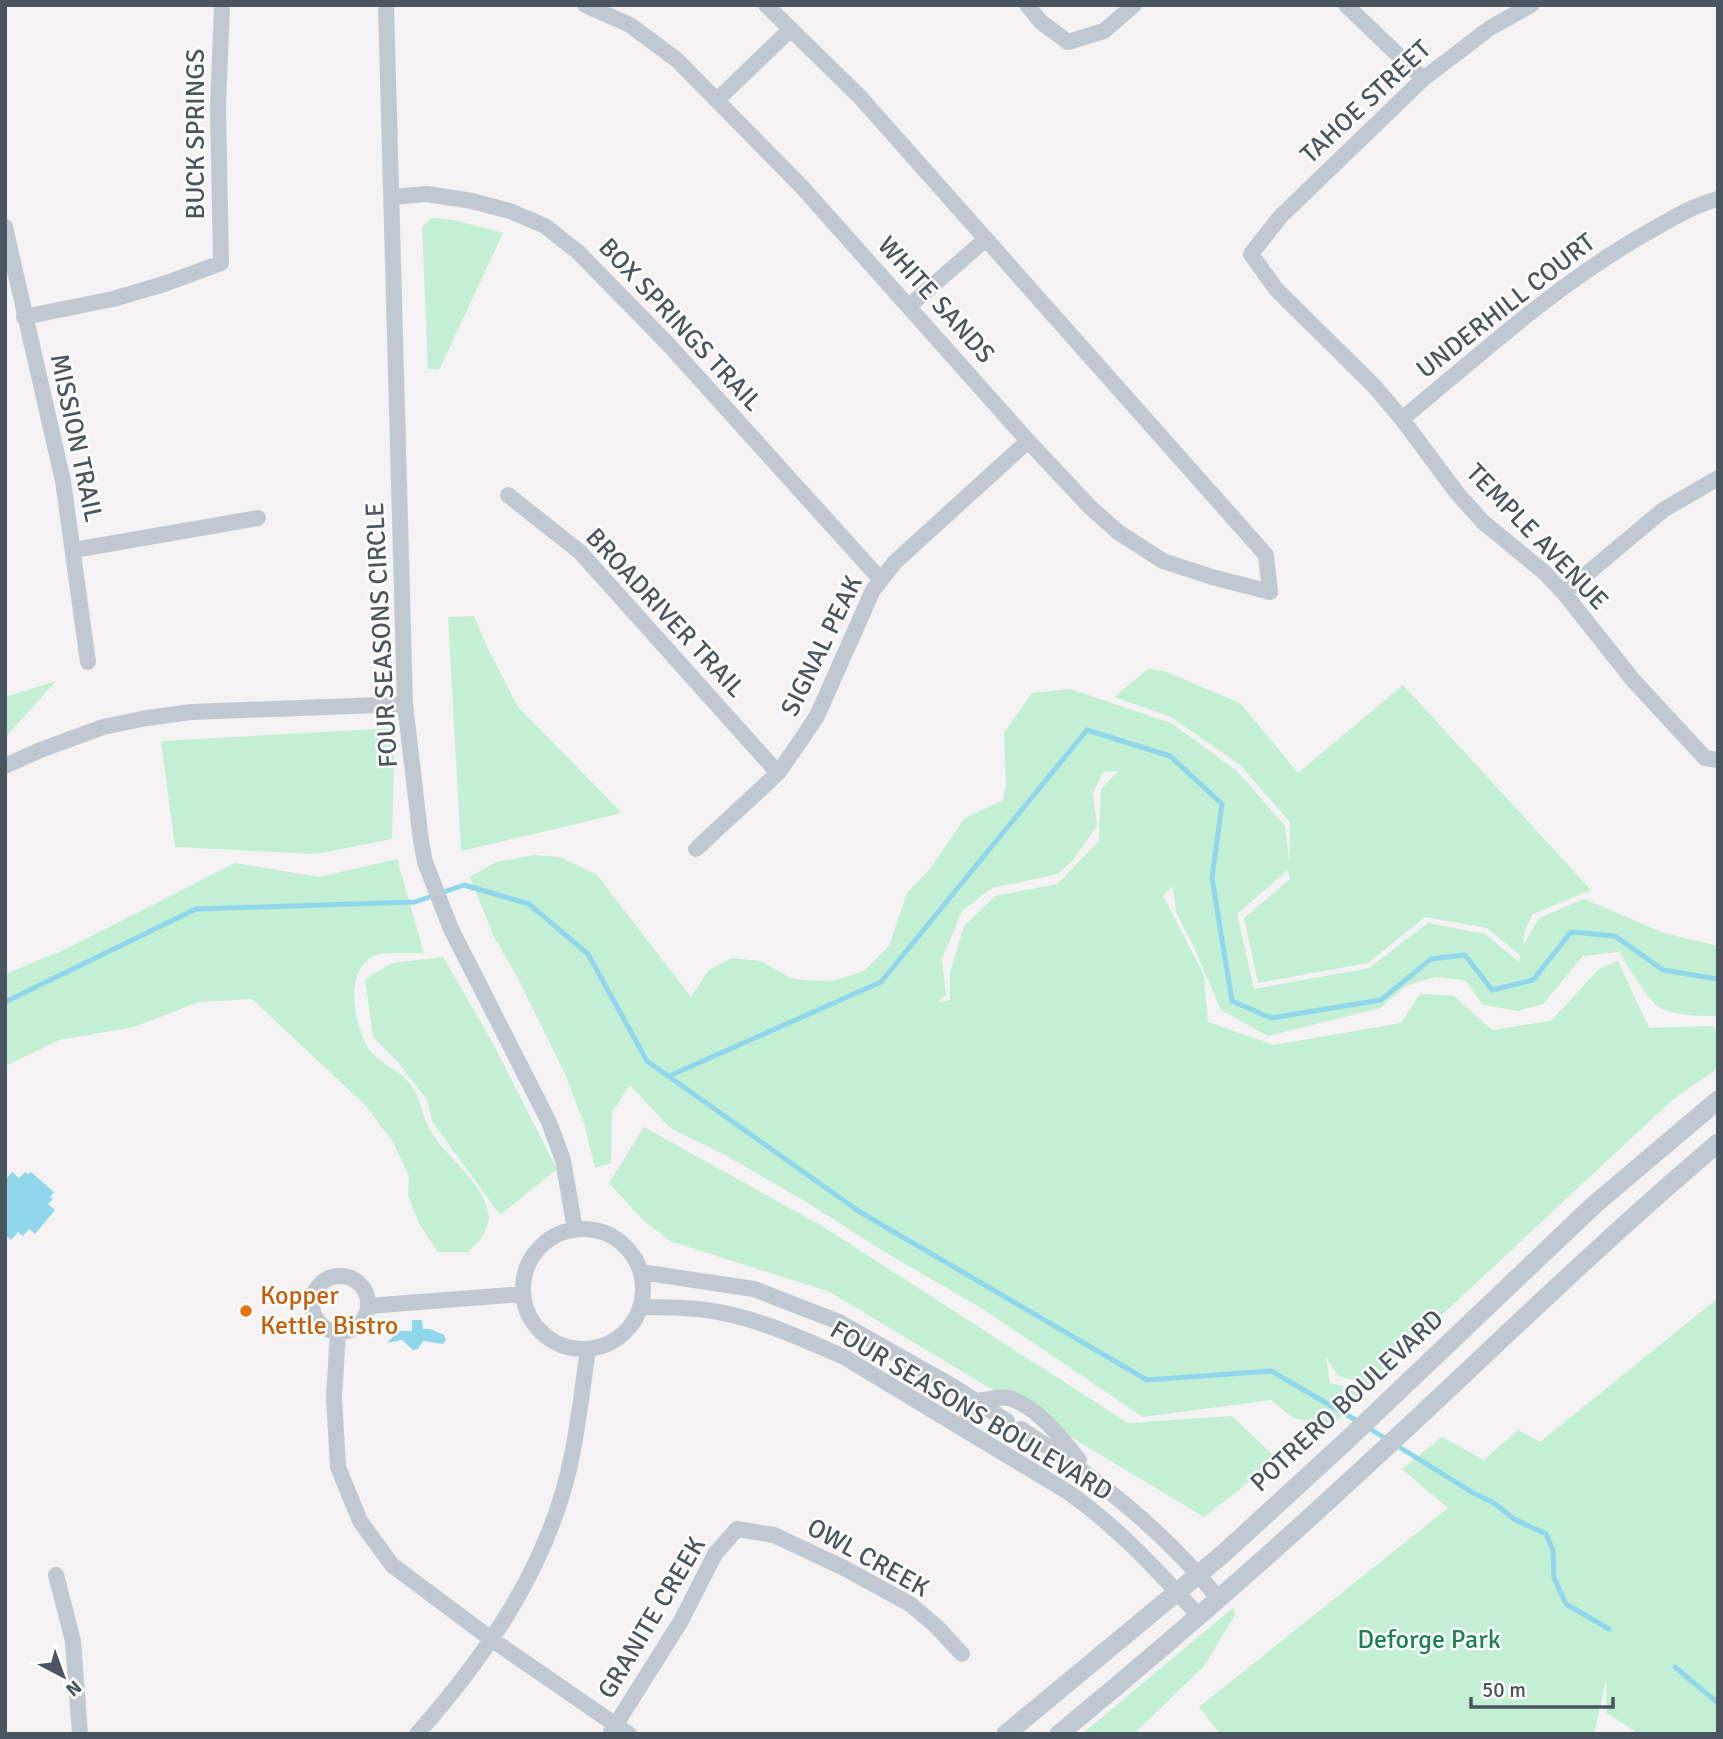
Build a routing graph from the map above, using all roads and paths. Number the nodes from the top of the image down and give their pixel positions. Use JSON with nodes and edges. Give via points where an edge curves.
{"nodes":[{"id":1,"x":222,"y":5,"type":"edge"},
{"id":2,"x":386,"y":5,"type":"edge"},
{"id":3,"x":585,"y":5,"type":"edge"},
{"id":4,"x":766,"y":5,"type":"edge"},
{"id":5,"x":1027,"y":5,"type":"edge"},
{"id":6,"x":1134,"y":5,"type":"edge"},
{"id":7,"x":1346,"y":5,"type":"edge"},
{"id":8,"x":1531,"y":5,"type":"edge"},
{"id":9,"x":790,"y":29,"type":"junction"},
{"id":10,"x":1423,"y":79,"type":"junction"},
{"id":11,"x":718,"y":100,"type":"junction"},
{"id":12,"x":391,"y":197,"type":"junction"},
{"id":13,"x":1718,"y":199,"type":"edge"},
{"id":14,"x":5,"y":227,"type":"edge"},
{"id":15,"x":986,"y":239,"type":"junction"},
{"id":16,"x":1251,"y":254,"type":"joint"},
{"id":17,"x":909,"y":306,"type":"junction"},
{"id":18,"x":24,"y":317,"type":"junction"},
{"id":19,"x":1402,"y":419,"type":"junction"},
{"id":20,"x":1028,"y":441,"type":"junction"},
{"id":21,"x":1718,"y":478,"type":"edge"},
{"id":22,"x":508,"y":495,"type":"dead end"},
{"id":23,"x":258,"y":518,"type":"dead end"},
{"id":24,"x":74,"y":550,"type":"junction"},
{"id":25,"x":881,"y":580,"type":"junction"},
{"id":26,"x":1564,"y":593,"type":"junction"},
{"id":27,"x":88,"y":662,"type":"dead end"},
{"id":28,"x":405,"y":704,"type":"junction"},
{"id":29,"x":1711,"y":759,"type":"edge"},
{"id":30,"x":5,"y":766,"type":"edge"},
{"id":31,"x":778,"y":773,"type":"junction"},
{"id":32,"x":696,"y":849,"type":"dead end"},
{"id":33,"x":1718,"y":1100,"type":"edge"},
{"id":34,"x":1718,"y":1143,"type":"edge"},
{"id":35,"x":575,"y":1229,"type":"junction"},
{"id":36,"x":641,"y":1272,"type":"junction"},
{"id":37,"x":523,"y":1294,"type":"junction"},
{"id":38,"x":368,"y":1306,"type":"junction"},
{"id":39,"x":640,"y":1307,"type":"junction"},
{"id":40,"x":338,"y":1332,"type":"junction"},
{"id":41,"x":588,"y":1349,"type":"junction"},
{"id":42,"x":977,"y":1401,"type":"junction"},
{"id":43,"x":962,"y":1428,"type":"junction"},
{"id":44,"x":1055,"y":1451,"type":"junction"},
{"id":45,"x":1040,"y":1475,"type":"junction"},
{"id":46,"x":1097,"y":1480,"type":"junction"},
{"id":47,"x":737,"y":1529,"type":"joint"},
{"id":48,"x":1198,"y":1574,"type":"junction"},
{"id":49,"x":56,"y":1575,"type":"dead end"},
{"id":50,"x":1177,"y":1592,"type":"junction"},
{"id":51,"x":1219,"y":1599,"type":"junction"},
{"id":52,"x":1199,"y":1616,"type":"junction"},
{"id":53,"x":491,"y":1639,"type":"junction"},
{"id":54,"x":962,"y":1654,"type":"dead end"},
{"id":55,"x":618,"y":1731,"type":"edge"},
{"id":56,"x":80,"y":1734,"type":"edge"},
{"id":57,"x":417,"y":1734,"type":"edge"},
{"id":58,"x":1006,"y":1734,"type":"edge"},
{"id":59,"x":1059,"y":1734,"type":"edge"}],
"edges":[{"from":1,"to":18,"type":"street","name":"BUCK SPRINGS","via":[[218,107],[221,263],[113,299]]},
{"from":2,"to":12,"type":"street","name":"FOUR SEASONS CIRCLE"},
{"from":3,"to":11,"type":"street","name":"WHITE SANDS","via":[[654,41]]},
{"from":4,"to":9,"type":"street"},
{"from":5,"to":6,"type":"street","via":[[1068,42],[1104,31]]},
{"from":7,"to":10,"type":"street"},
{"from":8,"to":10,"type":"street","name":"TAHOE STREET","via":[[1490,28]]},
{"from":9,"to":11,"type":"street"},
{"from":9,"to":15,"type":"street","via":[[860,97]]},
{"from":10,"to":16,"type":"street","name":"TAHOE STREET","via":[[1280,217]]},
{"from":11,"to":17,"type":"street","name":"WHITE SANDS"},
{"from":12,"to":25,"type":"street","name":"BOX SPRINGS TRAIL","via":[[427,194],[472,201],[545,226],[578,252],[669,345]]},
{"from":12,"to":28,"type":"street","name":"FOUR SEASONS CIRCLE"},
{"from":13,"to":19,"type":"street","name":"UNDERHILL COURT","via":[[1600,260]]},
{"from":14,"to":18,"type":"street","name":"MISSION TRAIL"},
{"from":15,"to":17,"type":"street"},
{"from":15,"to":20,"type":"street","name":"WHITE SANDS","via":[[1266,555],[1270,592],[1183,568],[1140,548],[1089,506]]},
{"from":16,"to":19,"type":"street","name":"TEMPLE AVENUE","via":[[1276,289]]},
{"from":17,"to":20,"type":"street","name":"WHITE SANDS"},
{"from":18,"to":24,"type":"street","name":"MISSION TRAIL","via":[[63,481]]},
{"from":19,"to":26,"type":"street","name":"TEMPLE AVENUE","via":[[1483,522]]},
{"from":20,"to":25,"type":"street","name":"SIGNAL PEAK"},
{"from":21,"to":26,"type":"street","via":[[1663,510]]},
{"from":22,"to":31,"type":"street","name":"BROADRIVER TRAIL","via":[[580,552]]},
{"from":23,"to":24,"type":"street"},
{"from":24,"to":27,"type":"street","name":"MISSION TRAIL"},
{"from":25,"to":31,"type":"street","name":"SIGNAL PEAK","via":[[860,616],[817,716]]},
{"from":26,"to":29,"type":"street","name":"TEMPLE AVENUE","via":[[1633,680]]},
{"from":28,"to":30,"type":"street","via":[[191,712],[146,718],[103,727]]},
{"from":28,"to":35,"type":"street","name":"FOUR SEASONS CIRCLE","via":[[425,862],[451,929],[548,1122],[563,1160]]},
{"from":31,"to":32,"type":"street","name":"SIGNAL PEAK"},
{"from":33,"to":48,"type":"street","name":"POTRERO BOULEVARD","via":[[1594,1205],[1344,1444]]},
{"from":34,"to":51,"type":"street","via":[[1590,1254]]},
{"from":35,"to":36,"type":"street","via":[[592,1229],[616,1239],[634,1256]]},
{"from":35,"to":37,"type":"street","via":[[542,1245],[524,1276]]},
{"from":36,"to":39,"type":"street"},
{"from":36,"to":42,"type":"street","name":"FOUR SEASONS BOULEVARD","via":[[754,1289],[839,1322]]},
{"from":37,"to":38,"type":"street"},
{"from":37,"to":41,"type":"street","via":[[537,1329],[552,1341]]},
{"from":38,"to":40,"type":"street","via":[[355,1328]]},
{"from":38,"to":40,"type":"street","via":[[364,1289],[351,1278],[325,1280],[313,1294],[312,1311],[321,1326]]},
{"from":39,"to":41,"type":"street","via":[[621,1336]]},
{"from":39,"to":43,"type":"street","name":"FOUR SEASONS BOULEVARD","via":[[707,1310],[809,1341]]},
{"from":40,"to":53,"type":"street","via":[[334,1397],[338,1467],[359,1521],[392,1565]]},
{"from":41,"to":53,"type":"street","via":[[572,1457],[554,1518],[525,1587]]},
{"from":42,"to":43,"type":"street"},
{"from":42,"to":44,"type":"street","name":"FOUR SEASONS BOULEVARD"},
{"from":42,"to":46,"type":"street","name":"FOUR SEASONS BOULEVARD","via":[[1008,1398],[1029,1409],[1055,1431]]},
{"from":43,"to":45,"type":"street","name":"FOUR SEASONS BOULEVARD"},
{"from":44,"to":45,"type":"street"},
{"from":44,"to":46,"type":"street","name":"FOUR SEASONS BOULEVARD"},
{"from":45,"to":50,"type":"street","name":"FOUR SEASONS BOULEVARD","via":[[1113,1527]]},
{"from":46,"to":48,"type":"street","name":"FOUR SEASONS BOULEVARD","via":[[1155,1529]]},
{"from":47,"to":54,"type":"street","name":"OWL CREEK","via":[[774,1535],[910,1604]]},
{"from":47,"to":55,"type":"street","name":"GRANITE CREEK","via":[[715,1554]]},
{"from":48,"to":50,"type":"street","name":"POTRERO BOULEVARD"},
{"from":48,"to":51,"type":"street","name":"FOUR SEASONS BOULEVARD"},
{"from":49,"to":56,"type":"street","via":[[73,1641]]},
{"from":50,"to":52,"type":"street","name":"FOUR SEASONS BOULEVARD"},
{"from":50,"to":58,"type":"street","name":"POTRERO BOULEVARD"},
{"from":51,"to":52,"type":"street"},
{"from":52,"to":59,"type":"street"},
{"from":53,"to":55,"type":"street"},
{"from":53,"to":57,"type":"street"}]}
